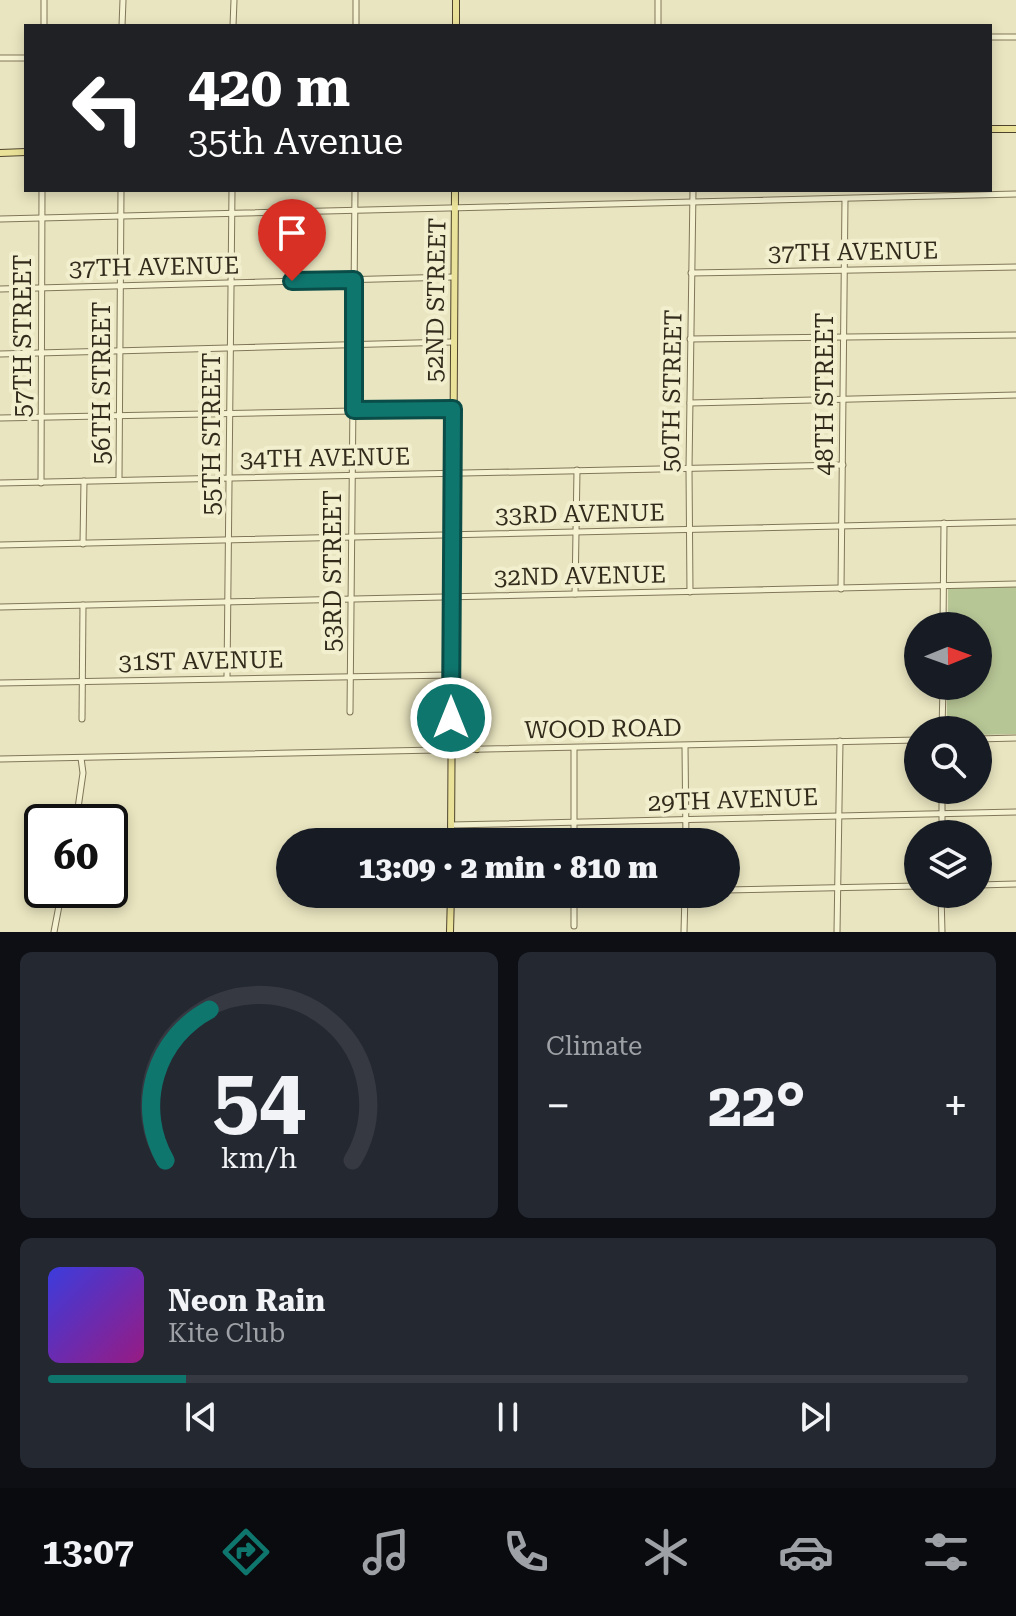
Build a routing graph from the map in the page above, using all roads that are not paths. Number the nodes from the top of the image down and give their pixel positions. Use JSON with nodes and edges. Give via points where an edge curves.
{"nodes":[{"id":1,"x":44,"y":0,"type":"edge"},
{"id":2,"x":123,"y":0,"type":"edge"},
{"id":3,"x":234,"y":0,"type":"edge"},
{"id":4,"x":356,"y":0,"type":"edge"},
{"id":5,"x":456,"y":0,"type":"edge"},
{"id":6,"x":658,"y":0,"type":"edge"},
{"id":7,"x":44,"y":24,"type":"edge"},
{"id":8,"x":122,"y":24,"type":"edge"},
{"id":9,"x":233,"y":24,"type":"edge"},
{"id":10,"x":356,"y":24,"type":"edge"},
{"id":11,"x":456,"y":24,"type":"edge"},
{"id":12,"x":658,"y":24,"type":"edge"},
{"id":13,"x":992,"y":37,"type":"edge"},
{"id":14,"x":1016,"y":37,"type":"edge"},
{"id":15,"x":0,"y":58,"type":"edge"},
{"id":16,"x":24,"y":58,"type":"edge"},
{"id":17,"x":992,"y":129,"type":"edge"},
{"id":18,"x":1016,"y":129,"type":"edge"},
{"id":19,"x":24,"y":152,"type":"edge"},
{"id":20,"x":0,"y":153,"type":"edge"},
{"id":21,"x":42,"y":192,"type":"edge"},
{"id":22,"x":121,"y":192,"type":"edge"},
{"id":23,"x":232,"y":192,"type":"edge"},
{"id":24,"x":355,"y":192,"type":"edge"},
{"id":25,"x":455,"y":192,"type":"edge"},
{"id":26,"x":693,"y":192,"type":"edge"},
{"id":27,"x":1016,"y":194,"type":"edge"},
{"id":28,"x":845,"y":199,"type":"junction"},
{"id":29,"x":693,"y":202,"type":"junction"},
{"id":30,"x":455,"y":208,"type":"junction"},
{"id":31,"x":355,"y":209,"type":"junction"},
{"id":32,"x":231,"y":212,"type":"junction"},
{"id":33,"x":120,"y":216,"type":"junction"},
{"id":34,"x":42,"y":218,"type":"junction"},
{"id":35,"x":0,"y":219,"type":"edge"},
{"id":36,"x":1016,"y":267,"type":"edge"},
{"id":37,"x":844,"y":271,"type":"junction"},
{"id":38,"x":691,"y":273,"type":"junction"},
{"id":39,"x":453,"y":277,"type":"junction"},
{"id":40,"x":354,"y":280,"type":"junction"},
{"id":41,"x":230,"y":283,"type":"junction"},
{"id":42,"x":120,"y":286,"type":"junction"},
{"id":43,"x":41,"y":287,"type":"junction"},
{"id":44,"x":0,"y":289,"type":"edge"},
{"id":45,"x":1016,"y":335,"type":"edge"},
{"id":46,"x":844,"y":336,"type":"junction"},
{"id":47,"x":690,"y":339,"type":"junction"},
{"id":48,"x":452,"y":342,"type":"junction"},
{"id":49,"x":354,"y":345,"type":"junction"},
{"id":50,"x":230,"y":348,"type":"junction"},
{"id":51,"x":118,"y":350,"type":"junction"},
{"id":52,"x":40,"y":352,"type":"junction"},
{"id":53,"x":0,"y":354,"type":"edge"},
{"id":54,"x":1016,"y":395,"type":"edge"},
{"id":55,"x":843,"y":400,"type":"junction"},
{"id":56,"x":690,"y":403,"type":"junction"},
{"id":57,"x":453,"y":409,"type":"junction"},
{"id":58,"x":354,"y":410,"type":"junction"},
{"id":59,"x":230,"y":413,"type":"junction"},
{"id":60,"x":119,"y":416,"type":"junction"},
{"id":61,"x":41,"y":417,"type":"junction"},
{"id":62,"x":0,"y":418,"type":"edge"},
{"id":63,"x":843,"y":465,"type":"junction"},
{"id":64,"x":689,"y":469,"type":"junction"},
{"id":65,"x":577,"y":470,"type":"junction"},
{"id":66,"x":453,"y":473,"type":"junction"},
{"id":67,"x":352,"y":474,"type":"junction"},
{"id":68,"x":229,"y":478,"type":"junction"},
{"id":69,"x":119,"y":479,"type":"junction"},
{"id":70,"x":84,"y":481,"type":"junction"},
{"id":71,"x":0,"y":483,"type":"edge"},
{"id":72,"x":41,"y":483,"type":"junction"},
{"id":73,"x":1016,"y":522,"type":"edge"},
{"id":74,"x":944,"y":523,"type":"junction"},
{"id":75,"x":842,"y":527,"type":"junction"},
{"id":76,"x":689,"y":530,"type":"junction"},
{"id":77,"x":452,"y":534,"type":"junction"},
{"id":78,"x":576,"y":534,"type":"junction"},
{"id":79,"x":352,"y":537,"type":"junction"},
{"id":80,"x":229,"y":540,"type":"junction"},
{"id":81,"x":83,"y":544,"type":"junction"},
{"id":82,"x":0,"y":545,"type":"edge"},
{"id":83,"x":1016,"y":584,"type":"edge"},
{"id":84,"x":944,"y":586,"type":"junction"},
{"id":85,"x":841,"y":589,"type":"junction"},
{"id":86,"x":690,"y":592,"type":"junction"},
{"id":87,"x":575,"y":594,"type":"junction"},
{"id":88,"x":452,"y":597,"type":"junction"},
{"id":89,"x":351,"y":599,"type":"junction"},
{"id":90,"x":228,"y":602,"type":"junction"},
{"id":91,"x":83,"y":605,"type":"junction"},
{"id":92,"x":0,"y":607,"type":"edge"},
{"id":93,"x":943,"y":612,"type":"edge"},
{"id":94,"x":451,"y":675,"type":"junction"},
{"id":95,"x":350,"y":676,"type":"junction"},
{"id":96,"x":227,"y":678,"type":"junction"},
{"id":97,"x":82,"y":681,"type":"junction"},
{"id":98,"x":0,"y":683,"type":"edge"},
{"id":99,"x":350,"y":712,"type":"dead end"},
{"id":100,"x":451,"y":718,"type":"junction"},
{"id":101,"x":82,"y":719,"type":"dead end"},
{"id":102,"x":1016,"y":738,"type":"edge"},
{"id":103,"x":992,"y":739,"type":"edge"},
{"id":104,"x":904,"y":740,"type":"edge"},
{"id":105,"x":840,"y":741,"type":"junction"},
{"id":106,"x":685,"y":746,"type":"junction"},
{"id":107,"x":574,"y":748,"type":"junction"},
{"id":108,"x":451,"y":749,"type":"junction"},
{"id":109,"x":477,"y":749,"type":"junction"},
{"id":110,"x":81,"y":758,"type":"junction"},
{"id":111,"x":0,"y":759,"type":"edge"},
{"id":112,"x":79,"y":804,"type":"edge"},
{"id":113,"x":942,"y":804,"type":"edge"},
{"id":114,"x":942,"y":812,"type":"junction"},
{"id":115,"x":1016,"y":812,"type":"edge"},
{"id":116,"x":838,"y":815,"type":"junction"},
{"id":117,"x":686,"y":820,"type":"junction"},
{"id":118,"x":942,"y":820,"type":"edge"},
{"id":119,"x":574,"y":822,"type":"junction"},
{"id":120,"x":451,"y":825,"type":"joint"},
{"id":121,"x":574,"y":828,"type":"edge"},
{"id":122,"x":686,"y":828,"type":"edge"},
{"id":123,"x":1016,"y":884,"type":"edge"},
{"id":124,"x":992,"y":885,"type":"edge"},
{"id":125,"x":904,"y":886,"type":"edge"},
{"id":126,"x":838,"y":888,"type":"junction"},
{"id":127,"x":740,"y":890,"type":"edge"},
{"id":128,"x":59,"y":908,"type":"edge"},
{"id":129,"x":451,"y":908,"type":"edge"},
{"id":130,"x":572,"y":908,"type":"edge"},
{"id":131,"x":685,"y":908,"type":"edge"},
{"id":132,"x":941,"y":908,"type":"edge"},
{"id":133,"x":574,"y":926,"type":"dead end"},
{"id":134,"x":54,"y":932,"type":"edge"},
{"id":135,"x":450,"y":932,"type":"edge"},
{"id":136,"x":684,"y":932,"type":"edge"},
{"id":137,"x":837,"y":932,"type":"edge"},
{"id":138,"x":942,"y":932,"type":"edge"}],
"edges":[{"from":1,"to":7,"type":"street"},
{"from":2,"to":8,"type":"street"},
{"from":3,"to":9,"type":"street"},
{"from":4,"to":10,"type":"street"},
{"from":5,"to":11,"type":"main road"},
{"from":6,"to":12,"type":"street"},
{"from":13,"to":14,"type":"street"},
{"from":15,"to":16,"type":"street"},
{"from":17,"to":18,"type":"main road"},
{"from":19,"to":20,"type":"main road"},
{"from":21,"to":34,"type":"street","name":"57TH STREET"},
{"from":22,"to":33,"type":"street","name":"56TH STREET"},
{"from":23,"to":32,"type":"street","name":"55TH STREET"},
{"from":24,"to":31,"type":"street","name":"53RD STREET"},
{"from":25,"to":30,"type":"main road","name":"52ND STREET"},
{"from":26,"to":29,"type":"street","name":"50TH STREET"},
{"from":27,"to":28,"type":"street"},
{"from":28,"to":29,"type":"street"},
{"from":28,"to":37,"type":"street","name":"48TH STREET"},
{"from":29,"to":30,"type":"street"},
{"from":29,"to":38,"type":"street","name":"50TH STREET"},
{"from":30,"to":31,"type":"street"},
{"from":30,"to":39,"type":"main road","name":"52ND STREET"},
{"from":31,"to":32,"type":"street"},
{"from":31,"to":40,"type":"street","name":"53RD STREET"},
{"from":32,"to":33,"type":"street"},
{"from":32,"to":41,"type":"street","name":"55TH STREET"},
{"from":33,"to":34,"type":"street"},
{"from":33,"to":42,"type":"street","name":"56TH STREET"},
{"from":34,"to":35,"type":"street"},
{"from":34,"to":43,"type":"street","name":"57TH STREET"},
{"from":36,"to":37,"type":"street","name":"37TH AVENUE"},
{"from":37,"to":38,"type":"street","name":"37TH AVENUE"},
{"from":37,"to":46,"type":"street","name":"48TH STREET"},
{"from":38,"to":47,"type":"street","name":"50TH STREET"},
{"from":39,"to":40,"type":"street","name":"37TH AVENUE"},
{"from":39,"to":48,"type":"main road","name":"52ND STREET"},
{"from":40,"to":41,"type":"street","name":"37TH AVENUE"},
{"from":40,"to":49,"type":"street","name":"53RD STREET"},
{"from":41,"to":42,"type":"street","name":"37TH AVENUE"},
{"from":41,"to":50,"type":"street","name":"55TH STREET"},
{"from":42,"to":43,"type":"street","name":"37TH AVENUE"},
{"from":42,"to":51,"type":"street","name":"56TH STREET"},
{"from":43,"to":44,"type":"street","name":"37TH AVENUE"},
{"from":43,"to":52,"type":"street","name":"57TH STREET"},
{"from":45,"to":46,"type":"street"},
{"from":46,"to":47,"type":"street"},
{"from":46,"to":55,"type":"street","name":"48TH STREET"},
{"from":47,"to":56,"type":"street","name":"50TH STREET"},
{"from":48,"to":49,"type":"street"},
{"from":48,"to":57,"type":"main road","name":"52ND STREET"},
{"from":49,"to":50,"type":"street"},
{"from":49,"to":58,"type":"street","name":"53RD STREET"},
{"from":50,"to":51,"type":"street"},
{"from":50,"to":59,"type":"street","name":"55TH STREET"},
{"from":51,"to":52,"type":"street"},
{"from":51,"to":60,"type":"street","name":"56TH STREET"},
{"from":52,"to":53,"type":"street"},
{"from":52,"to":61,"type":"street","name":"57TH STREET"},
{"from":54,"to":55,"type":"street"},
{"from":55,"to":56,"type":"street"},
{"from":55,"to":63,"type":"street","name":"48TH STREET"},
{"from":56,"to":64,"type":"street","name":"50TH STREET"},
{"from":57,"to":58,"type":"street"},
{"from":57,"to":66,"type":"main road","name":"52ND STREET"},
{"from":58,"to":59,"type":"street"},
{"from":58,"to":67,"type":"street","name":"53RD STREET"},
{"from":59,"to":60,"type":"street"},
{"from":59,"to":68,"type":"street","name":"55TH STREET"},
{"from":60,"to":61,"type":"street"},
{"from":60,"to":69,"type":"street","name":"56TH STREET"},
{"from":61,"to":62,"type":"street"},
{"from":61,"to":72,"type":"street","name":"57TH STREET"},
{"from":63,"to":64,"type":"street","name":"34TH AVENUE"},
{"from":63,"to":75,"type":"street","name":"48TH STREET"},
{"from":64,"to":65,"type":"street","name":"34TH AVENUE"},
{"from":64,"to":76,"type":"street","name":"50TH STREET"},
{"from":65,"to":66,"type":"street","name":"34TH AVENUE"},
{"from":65,"to":78,"type":"street"},
{"from":66,"to":67,"type":"street","name":"34TH AVENUE"},
{"from":66,"to":77,"type":"main road","name":"52ND STREET"},
{"from":67,"to":68,"type":"street","name":"34TH AVENUE"},
{"from":67,"to":79,"type":"street","name":"53RD STREET"},
{"from":68,"to":69,"type":"street","name":"34TH AVENUE"},
{"from":68,"to":80,"type":"street","name":"55TH STREET"},
{"from":69,"to":70,"type":"street","name":"34TH AVENUE"},
{"from":70,"to":72,"type":"street","name":"34TH AVENUE"},
{"from":70,"to":81,"type":"street","name":"56TH STREET"},
{"from":71,"to":72,"type":"street","name":"34TH AVENUE"},
{"from":73,"to":74,"type":"street","name":"33RD AVENUE"},
{"from":74,"to":75,"type":"street","name":"33RD AVENUE"},
{"from":74,"to":84,"type":"street"},
{"from":75,"to":76,"type":"street","name":"33RD AVENUE"},
{"from":75,"to":85,"type":"street","name":"48TH STREET"},
{"from":76,"to":78,"type":"street","name":"33RD AVENUE"},
{"from":76,"to":86,"type":"street","name":"50TH STREET"},
{"from":77,"to":78,"type":"street","name":"33RD AVENUE"},
{"from":77,"to":79,"type":"street","name":"33RD AVENUE"},
{"from":77,"to":88,"type":"main road","name":"52ND STREET"},
{"from":78,"to":87,"type":"street"},
{"from":79,"to":80,"type":"street","name":"33RD AVENUE"},
{"from":79,"to":89,"type":"street","name":"53RD STREET"},
{"from":80,"to":81,"type":"street","name":"33RD AVENUE"},
{"from":80,"to":90,"type":"street","name":"55TH STREET"},
{"from":81,"to":82,"type":"street","name":"33RD AVENUE"},
{"from":83,"to":84,"type":"street","name":"32ND AVENUE"},
{"from":84,"to":85,"type":"street","name":"32ND AVENUE"},
{"from":84,"to":93,"type":"street"},
{"from":85,"to":86,"type":"street","name":"32ND AVENUE"},
{"from":86,"to":87,"type":"street","name":"32ND AVENUE"},
{"from":87,"to":88,"type":"street","name":"32ND AVENUE"},
{"from":88,"to":89,"type":"street","name":"32ND AVENUE"},
{"from":88,"to":94,"type":"main road","name":"52ND STREET"},
{"from":89,"to":90,"type":"street","name":"32ND AVENUE"},
{"from":89,"to":95,"type":"street","name":"53RD STREET"},
{"from":90,"to":91,"type":"street","name":"32ND AVENUE"},
{"from":90,"to":96,"type":"street","name":"55TH STREET"},
{"from":91,"to":92,"type":"street","name":"32ND AVENUE"},
{"from":91,"to":97,"type":"street"},
{"from":94,"to":95,"type":"street","name":"31ST AVENUE"},
{"from":94,"to":100,"type":"main road","name":"52ND STREET"},
{"from":95,"to":96,"type":"street","name":"31ST AVENUE"},
{"from":95,"to":99,"type":"street","name":"53RD STREET"},
{"from":96,"to":97,"type":"street","name":"31ST AVENUE"},
{"from":97,"to":98,"type":"street","name":"31ST AVENUE"},
{"from":97,"to":101,"type":"street"},
{"from":100,"to":108,"type":"main road","name":"52ND STREET"},
{"from":100,"to":109,"type":"main road"},
{"from":102,"to":103,"type":"street"},
{"from":104,"to":105,"type":"street","name":"WOOD ROAD"},
{"from":105,"to":106,"type":"street","name":"WOOD ROAD"},
{"from":105,"to":116,"type":"street"},
{"from":106,"to":107,"type":"street","name":"WOOD ROAD"},
{"from":106,"to":117,"type":"street"},
{"from":107,"to":109,"type":"street","name":"WOOD ROAD"},
{"from":107,"to":119,"type":"street"},
{"from":108,"to":109,"type":"street","name":"WOOD ROAD"},
{"from":108,"to":110,"type":"street","name":"WOOD ROAD"},
{"from":108,"to":120,"type":"main road","name":"52ND STREET"},
{"from":110,"to":111,"type":"street","name":"WOOD ROAD"},
{"from":110,"to":112,"type":"street"},
{"from":113,"to":114,"type":"street"},
{"from":114,"to":115,"type":"street","name":"29TH AVENUE"},
{"from":114,"to":116,"type":"street","name":"29TH AVENUE"},
{"from":114,"to":118,"type":"street"},
{"from":116,"to":117,"type":"street","name":"29TH AVENUE"},
{"from":116,"to":126,"type":"street"},
{"from":117,"to":119,"type":"street","name":"29TH AVENUE"},
{"from":117,"to":122,"type":"street"},
{"from":119,"to":120,"type":"street","name":"29TH AVENUE"},
{"from":119,"to":121,"type":"street"},
{"from":123,"to":124,"type":"street"},
{"from":125,"to":126,"type":"street"},
{"from":126,"to":127,"type":"street"},
{"from":126,"to":137,"type":"street"},
{"from":128,"to":134,"type":"street"},
{"from":129,"to":135,"type":"main road"},
{"from":130,"to":133,"type":"street"},
{"from":131,"to":136,"type":"street"},
{"from":132,"to":138,"type":"street"}]}
